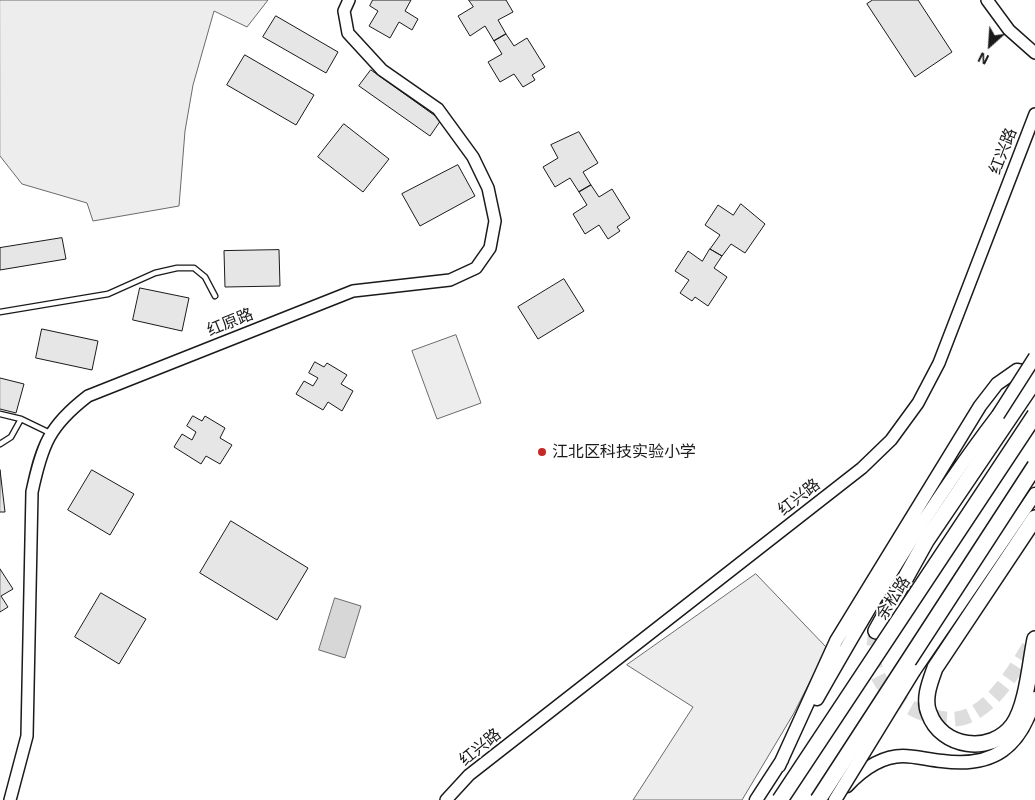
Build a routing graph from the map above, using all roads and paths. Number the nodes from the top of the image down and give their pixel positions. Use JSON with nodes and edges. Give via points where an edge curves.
{"nodes":[{"id":1,"x":348,"y":0,"type":"edge"},
{"id":2,"x":987,"y":0,"type":"edge"},
{"id":3,"x":1035,"y":53,"type":"edge"},
{"id":4,"x":1035,"y":114,"type":"edge"},
{"id":5,"x":215,"y":296,"type":"dead end"},
{"id":6,"x":0,"y":312,"type":"edge"},
{"id":7,"x":1035,"y":358,"type":"edge"},
{"id":8,"x":1035,"y":372,"type":"edge"},
{"id":9,"x":1035,"y":380,"type":"edge"},
{"id":10,"x":0,"y":414,"type":"edge"},
{"id":11,"x":1035,"y":415,"type":"edge"},
{"id":12,"x":1003,"y":417,"type":"junction"},
{"id":13,"x":21,"y":419,"type":"junction"},
{"id":14,"x":50,"y":433,"type":"junction"},
{"id":15,"x":0,"y":444,"type":"edge"},
{"id":16,"x":1035,"y":466,"type":"edge"},
{"id":17,"x":1035,"y":494,"type":"edge"},
{"id":18,"x":1035,"y":518,"type":"edge"},
{"id":19,"x":876,"y":631,"type":"tunnel mouth"},
{"id":20,"x":1035,"y":639,"type":"edge"},
{"id":21,"x":840,"y":645,"type":"junction"},
{"id":22,"x":1035,"y":698,"type":"edge"},
{"id":23,"x":1032,"y":714,"type":"edge"},
{"id":24,"x":10,"y":800,"type":"edge"},
{"id":25,"x":446,"y":800,"type":"edge"},
{"id":26,"x":756,"y":800,"type":"edge"},
{"id":27,"x":780,"y":800,"type":"edge"},
{"id":28,"x":818,"y":800,"type":"edge"},
{"id":29,"x":835,"y":800,"type":"edge"}],
"edges":[{"from":1,"to":14,"type":"street","name":"红原路","via":[[344,11],[348,33],[382,70],[438,109],[473,157],[488,188],[495,221],[490,248],[476,268],[450,280],[353,291],[88,396],[67,412]]},
{"from":2,"to":3,"type":"street","via":[[1010,30]]},
{"from":4,"to":25,"type":"street","name":"红兴路","via":[[939,363],[918,403],[891,440],[862,468],[469,775]]},
{"from":5,"to":6,"type":"lane","via":[[205,277],[194,268],[177,268],[155,273],[108,294]]},
{"from":7,"to":12,"type":"main road","name":"余松路","bridge":true},
{"from":8,"to":21,"type":"main road","via":[[1017,370],[997,384],[980,406]]},
{"from":9,"to":12,"type":"highway"},
{"from":10,"to":13,"type":"lane"},
{"from":11,"to":27,"type":"highway","name":"余松路","bridge":true},
{"from":12,"to":19,"type":"highway","via":[[926,541]]},
{"from":12,"to":21,"type":"main road","name":"余松路","via":[[967,456]]},
{"from":13,"to":14,"type":"lane"},
{"from":13,"to":15,"type":"lane","via":[[11,437]]},
{"from":14,"to":24,"type":"street","name":"红原路","via":[[38,460],[32,492],[27,736]]},
{"from":16,"to":28,"type":"highway","bridge":true},
{"from":17,"to":29,"type":"main road","bridge":true,"via":[[914,671]]},
{"from":18,"to":20,"type":"highway","via":[[935,668],[928,690],[928,712],[938,729],[954,741],[976,746],[995,739],[1012,725],[1021,706]]},
{"from":21,"to":26,"type":"main road","name":"余松路","via":[[779,766]]},
{"from":22,"to":23,"type":"main road"},
{"from":23,"to":29,"type":"main road","bridge":true,"via":[[1020,735],[1000,754],[973,763],[903,756],[879,761],[856,776]]}]}
